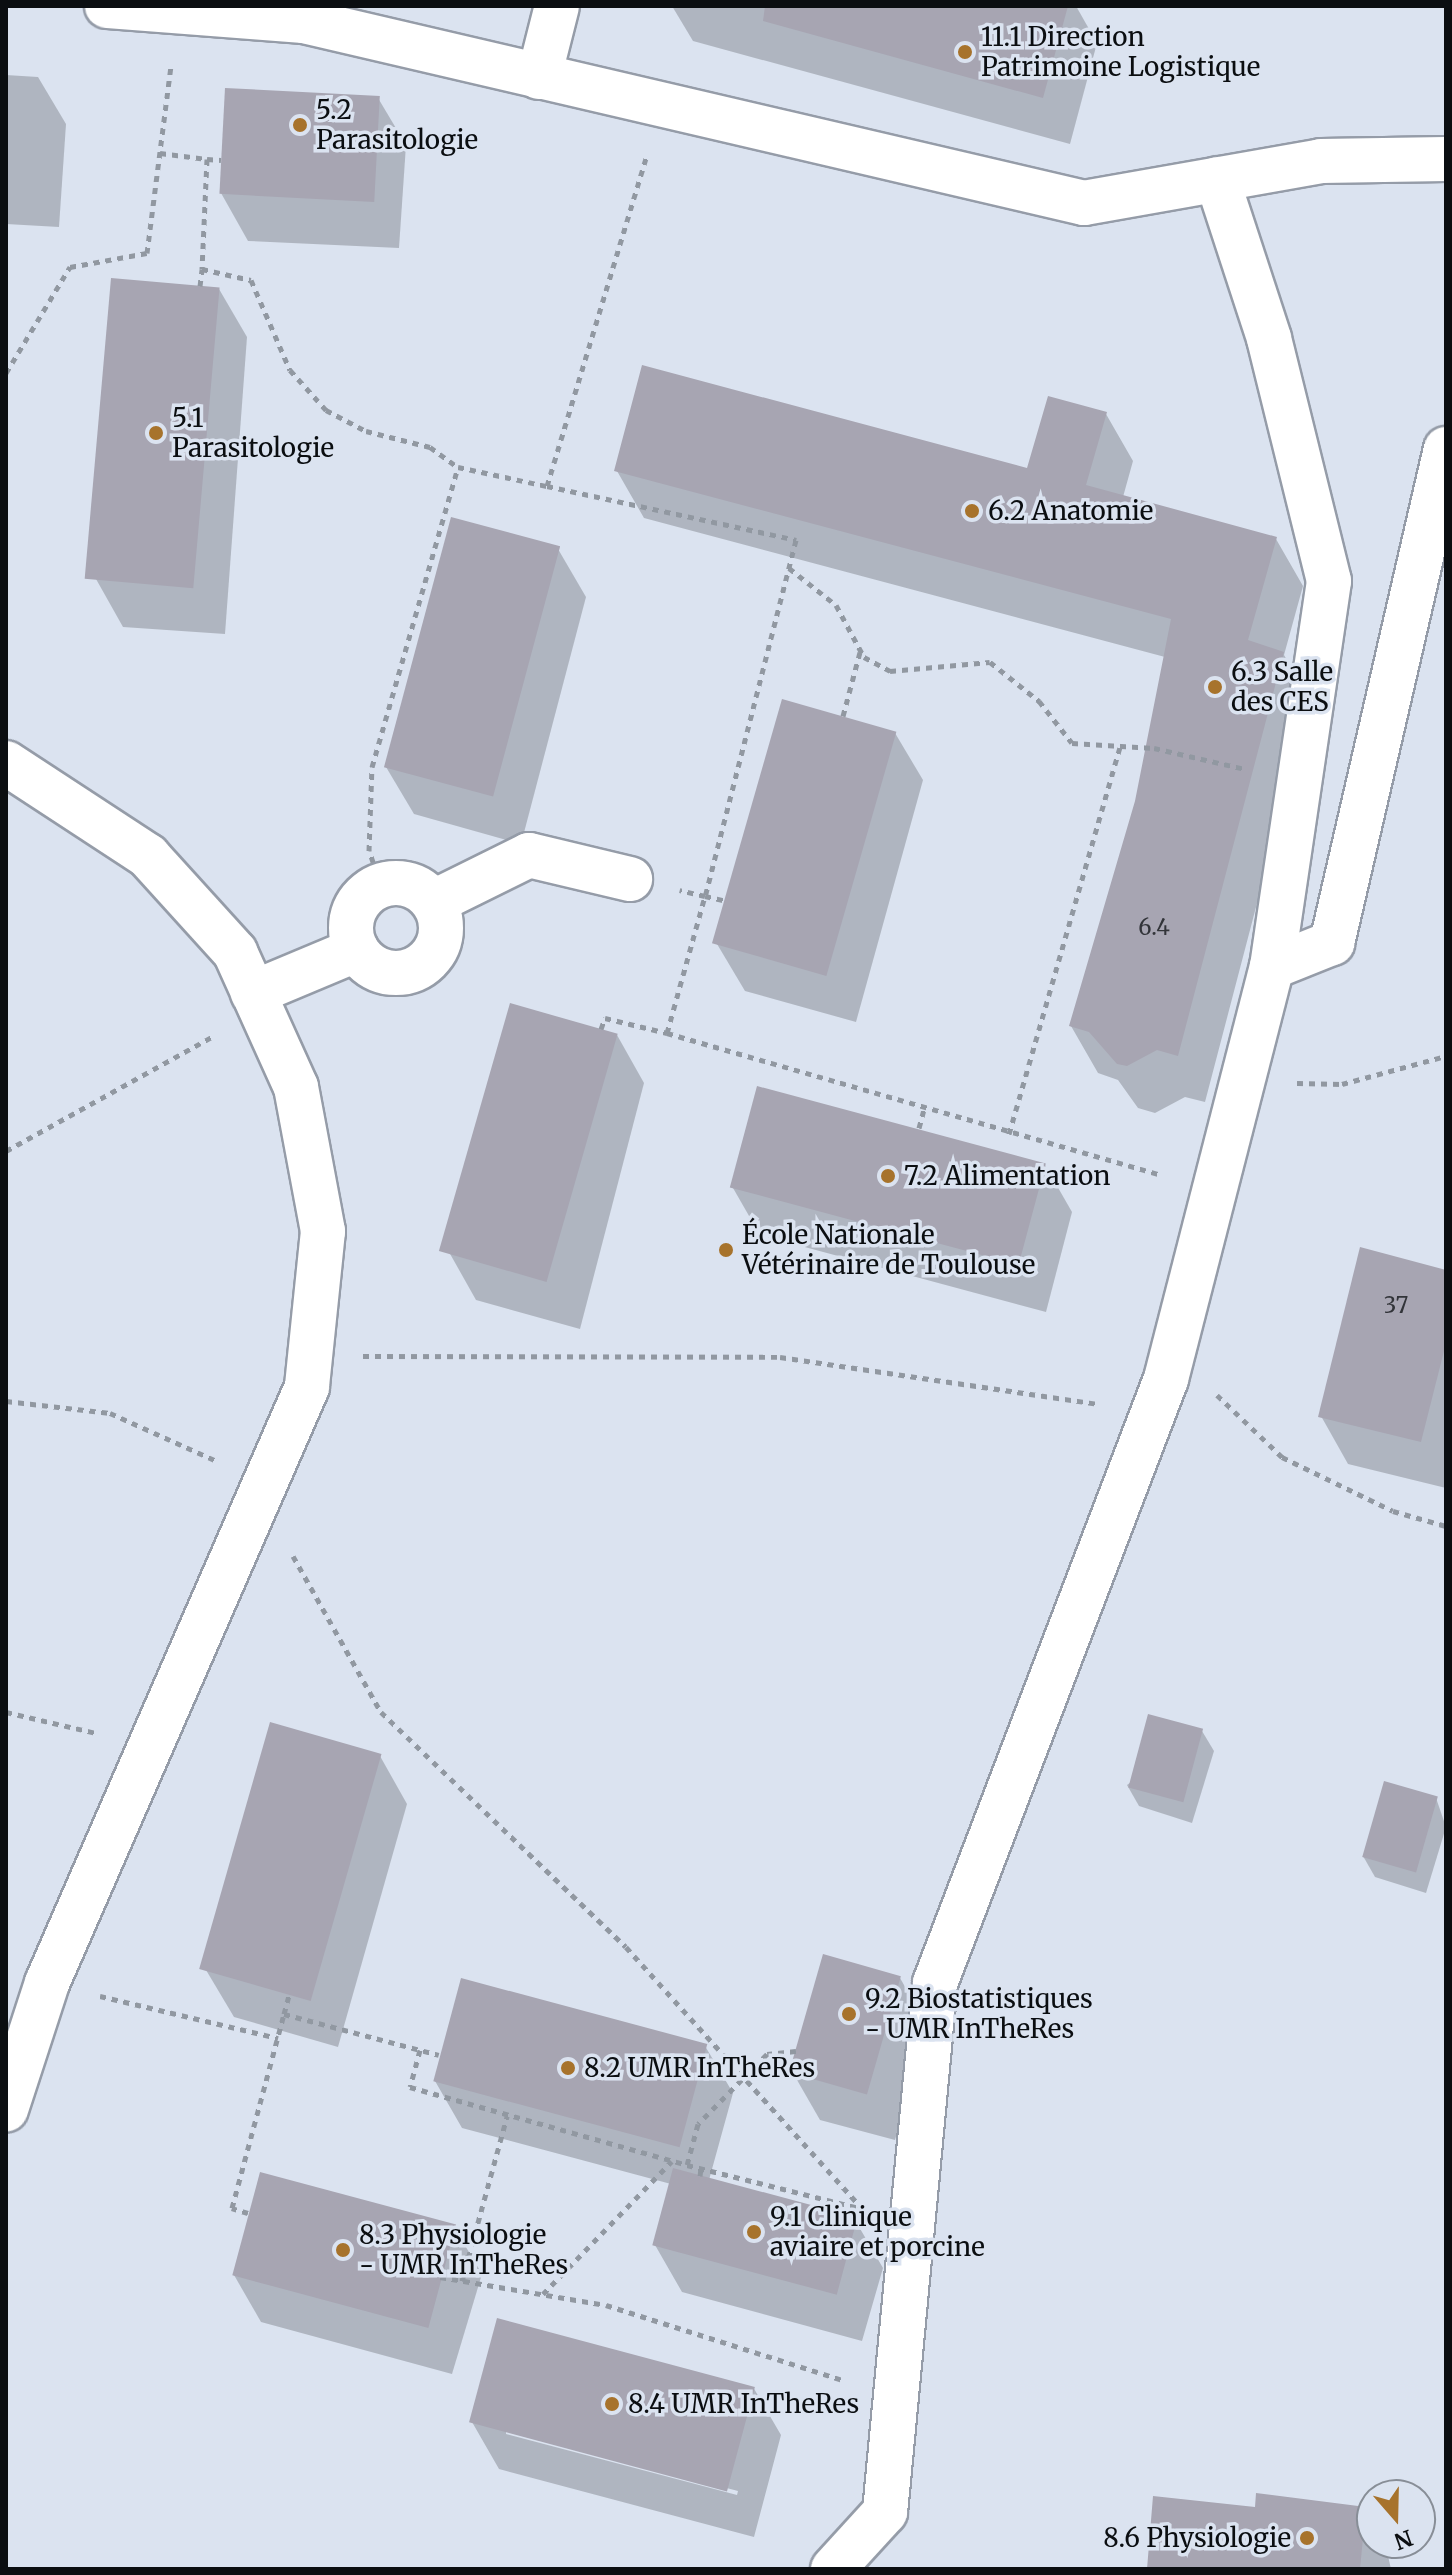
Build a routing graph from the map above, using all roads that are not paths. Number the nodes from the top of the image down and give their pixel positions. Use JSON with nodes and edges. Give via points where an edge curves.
{"nodes":[{"id":1,"x":107,"y":6,"type":"edge"},
{"id":2,"x":557,"y":6,"type":"edge"},
{"id":3,"x":324,"y":16,"type":"edge"},
{"id":4,"x":539,"y":77,"type":"junction"},
{"id":5,"x":1446,"y":159,"type":"edge"},
{"id":6,"x":1217,"y":179,"type":"junction"},
{"id":7,"x":1446,"y":449,"type":"edge"},
{"id":8,"x":6,"y":763,"type":"edge"},
{"id":9,"x":630,"y":879,"type":"road end"},
{"id":10,"x":434,"y":902,"type":"junction"},
{"id":11,"x":356,"y":950,"type":"junction"},
{"id":12,"x":1272,"y":967,"type":"junction"},
{"id":13,"x":257,"y":1002,"type":"junction"},
{"id":14,"x":6,"y":2109,"type":"edge"},
{"id":15,"x":833,"y":2569,"type":"edge"}],
"edges":[{"from":1,"to":3,"type":"lane"},
{"from":2,"to":4,"type":"lane"},
{"from":3,"to":4,"type":"lane"},
{"from":4,"to":6,"type":"lane","via":[[1084,203]]},
{"from":5,"to":6,"type":"lane","via":[[1321,161]]},
{"from":6,"to":12,"type":"lane","via":[[1269,338],[1329,581]]},
{"from":7,"to":12,"type":"lane","via":[[1332,943]]},
{"from":8,"to":13,"type":"lane","via":[[148,856],[235,952]]},
{"from":9,"to":10,"type":"lane","via":[[529,855]]},
{"from":10,"to":11,"type":"lane","via":[[411,885],[381,885],[352,917]]},
{"from":10,"to":11,"type":"lane","via":[[441,931],[418,968],[389,972]]},
{"from":11,"to":13,"type":"lane"},
{"from":12,"to":15,"type":"lane","via":[[1248,1082],[1173,1353],[935,1983],[885,2512]]},
{"from":13,"to":14,"type":"lane","via":[[296,1087],[323,1231],[307,1387],[47,1983]]}]}
